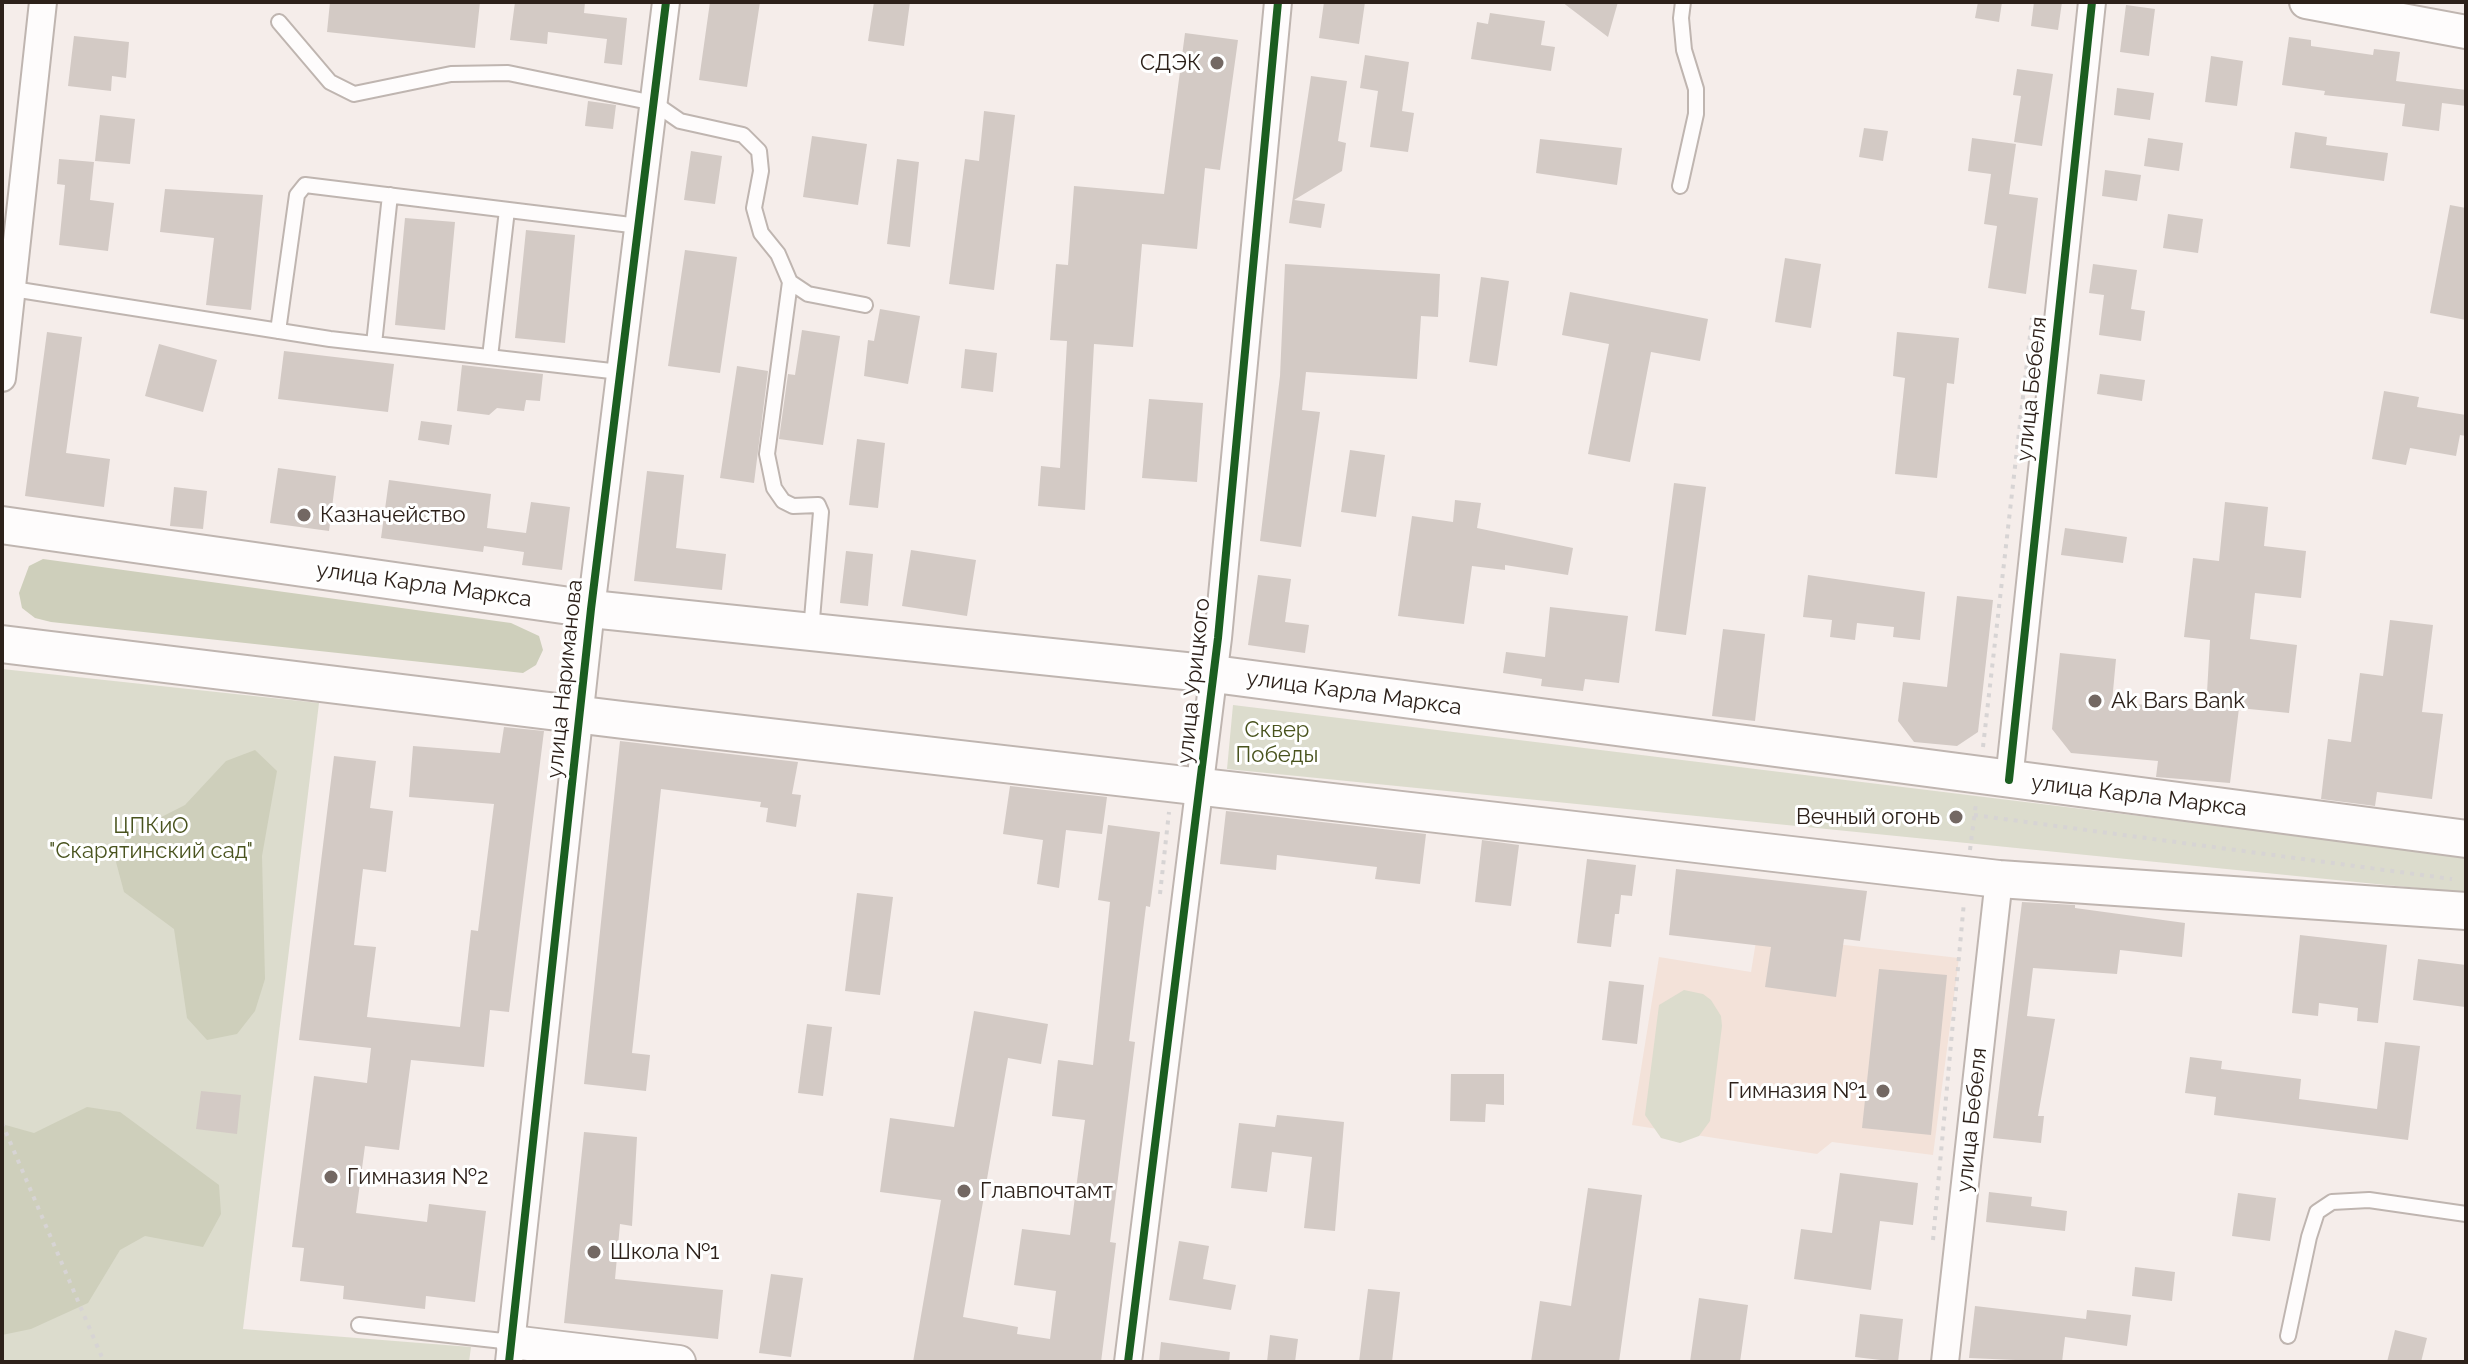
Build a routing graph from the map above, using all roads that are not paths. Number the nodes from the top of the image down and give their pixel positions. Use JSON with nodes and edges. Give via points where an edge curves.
{"nodes":[{"id":1,"x":43,"y":2,"type":"edge"},
{"id":2,"x":666,"y":2,"type":"edge"},
{"id":3,"x":1278,"y":2,"type":"edge"},
{"id":4,"x":1683,"y":2,"type":"edge"},
{"id":5,"x":2092,"y":2,"type":"edge"},
{"id":6,"x":2306,"y":2,"type":"edge"},
{"id":7,"x":279,"y":22,"type":"dead end"},
{"id":8,"x":2466,"y":32,"type":"edge"},
{"id":9,"x":654,"y":103,"type":"junction"},
{"id":10,"x":1680,"y":186,"type":"dead end"},
{"id":11,"x":390,"y":195,"type":"junction"},
{"id":12,"x":507,"y":210,"type":"junction"},
{"id":13,"x":639,"y":226,"type":"junction"},
{"id":14,"x":790,"y":282,"type":"junction"},
{"id":15,"x":13,"y":289,"type":"junction"},
{"id":16,"x":865,"y":305,"type":"dead end"},
{"id":17,"x":278,"y":331,"type":"junction"},
{"id":18,"x":374,"y":344,"type":"junction"},
{"id":19,"x":490,"y":357,"type":"junction"},
{"id":20,"x":620,"y":372,"type":"junction"},
{"id":21,"x":2,"y":378,"type":"edge"},
{"id":22,"x":2,"y":525,"type":"edge"},
{"id":23,"x":591,"y":609,"type":"junction"},
{"id":24,"x":811,"y":632,"type":"junction"},
{"id":25,"x":2,"y":644,"type":"edge"},
{"id":26,"x":1214,"y":674,"type":"junction"},
{"id":27,"x":579,"y":715,"type":"junction"},
{"id":28,"x":1994,"y":778,"type":"junction"},
{"id":29,"x":1200,"y":787,"type":"junction"},
{"id":30,"x":2466,"y":839,"type":"edge"},
{"id":31,"x":1983,"y":877,"type":"junction"},
{"id":32,"x":2466,"y":911,"type":"edge"},
{"id":33,"x":2466,"y":1214,"type":"edge"},
{"id":34,"x":359,"y":1325,"type":"dead end"},
{"id":35,"x":2288,"y":1336,"type":"dead end"},
{"id":36,"x":511,"y":1352,"type":"edge"},
{"id":37,"x":679,"y":1362,"type":"edge"},
{"id":38,"x":1128,"y":1362,"type":"edge"},
{"id":39,"x":1945,"y":1362,"type":"edge"}],
"edges":[{"from":1,"to":15,"type":"street"},
{"from":2,"to":9,"type":"street","name":"улица Нариманова"},
{"from":3,"to":26,"type":"street","name":"улица Урицкого"},
{"from":4,"to":10,"type":"lane","via":[[1684,50],[1696,89],[1696,114]]},
{"from":5,"to":28,"type":"street","name":"улица Бебеля"},
{"from":6,"to":8,"type":"street"},
{"from":7,"to":9,"type":"lane","via":[[330,82],[354,94],[487,71]]},
{"from":9,"to":13,"type":"street","name":"улица Нариманова"},
{"from":9,"to":14,"type":"lane","via":[[680,121],[743,135],[759,151],[754,208],[761,233]]},
{"from":11,"to":12,"type":"lane"},
{"from":11,"to":17,"type":"lane","via":[[305,185],[297,195]]},
{"from":11,"to":18,"type":"lane"},
{"from":12,"to":13,"type":"lane"},
{"from":12,"to":19,"type":"lane"},
{"from":13,"to":20,"type":"street","name":"улица Нариманова"},
{"from":14,"to":16,"type":"lane","via":[[808,294]]},
{"from":14,"to":24,"type":"lane","via":[[767,454],[774,488],[783,501],[818,505],[821,512]]},
{"from":15,"to":17,"type":"lane"},
{"from":15,"to":21,"type":"street"},
{"from":17,"to":18,"type":"lane"},
{"from":18,"to":19,"type":"lane"},
{"from":19,"to":20,"type":"lane"},
{"from":20,"to":23,"type":"street","name":"улица Нариманова"},
{"from":22,"to":23,"type":"main road","name":"улица Карла Маркса"},
{"from":23,"to":24,"type":"main road","name":"улица Карла Маркса"},
{"from":23,"to":27,"type":"street","name":"улица Нариманова"},
{"from":24,"to":26,"type":"main road","name":"улица Карла Маркса"},
{"from":25,"to":27,"type":"main road"},
{"from":26,"to":28,"type":"main road","name":"улица Карла Маркса"},
{"from":26,"to":29,"type":"street","name":"улица Урицкого"},
{"from":27,"to":29,"type":"main road"},
{"from":27,"to":36,"type":"street","name":"улица Нариманова"},
{"from":28,"to":30,"type":"main road","name":"улица Карла Маркса"},
{"from":29,"to":31,"type":"main road"},
{"from":29,"to":38,"type":"street","name":"улица Урицкого"},
{"from":31,"to":32,"type":"main road"},
{"from":31,"to":39,"type":"street","name":"улица Бебеля"},
{"from":33,"to":35,"type":"lane","via":[[2369,1200],[2332,1202],[2317,1212]]},
{"from":34,"to":36,"type":"lane"},
{"from":36,"to":37,"type":"street"}]}
